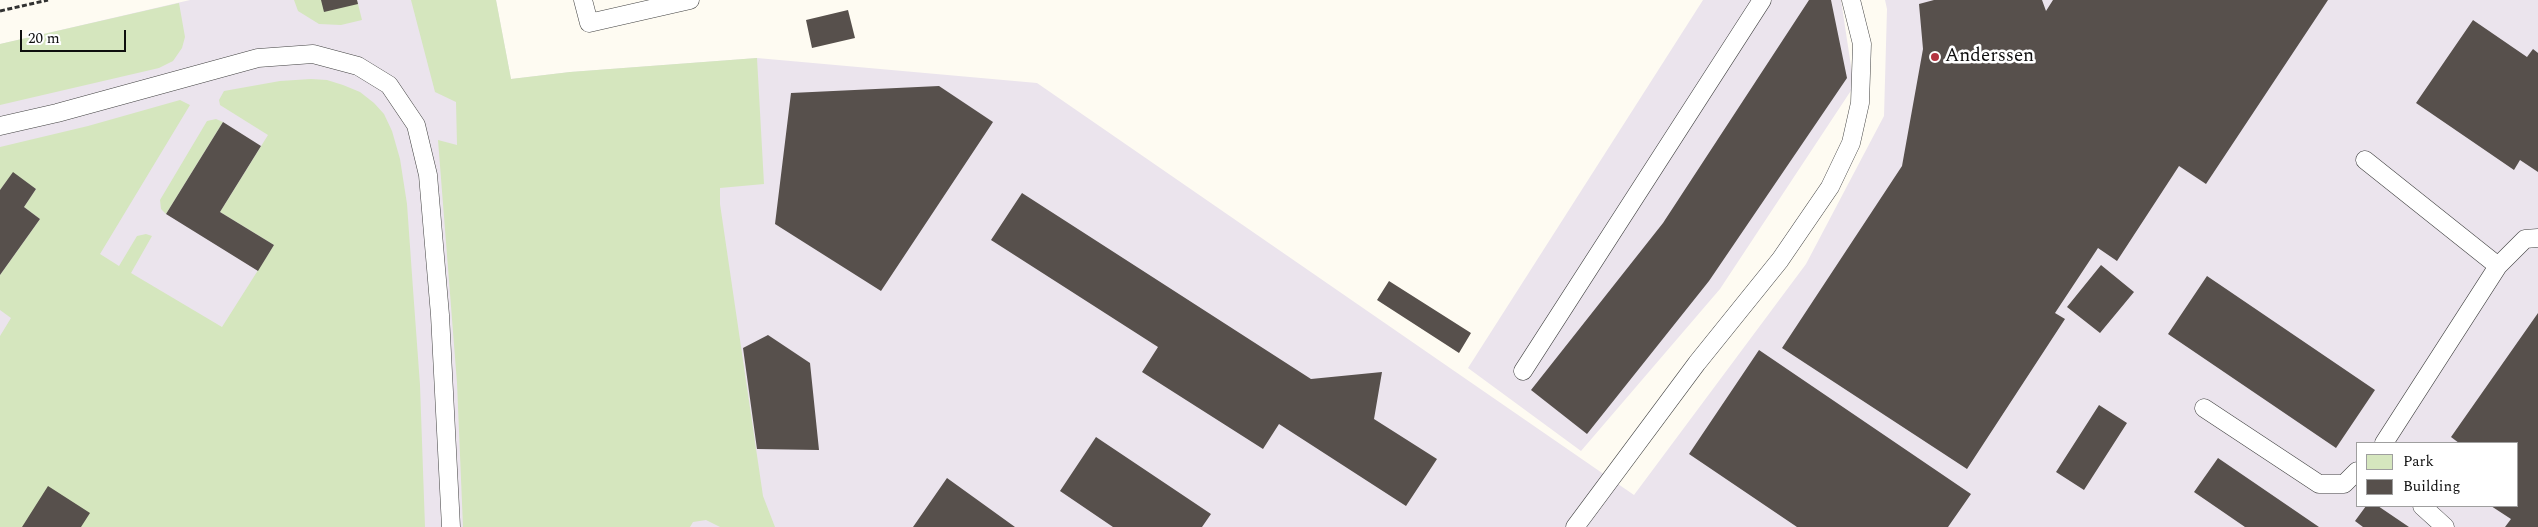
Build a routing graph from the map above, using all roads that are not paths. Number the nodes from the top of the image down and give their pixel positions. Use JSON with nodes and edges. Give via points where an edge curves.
{"nodes":[{"id":1,"x":583,"y":0,"type":"edge"},
{"id":2,"x":690,"y":0,"type":"edge"},
{"id":3,"x":1762,"y":0,"type":"edge"},
{"id":4,"x":1851,"y":0,"type":"edge"},
{"id":5,"x":0,"y":126,"type":"edge"},
{"id":6,"x":2365,"y":160,"type":"dead end"},
{"id":7,"x":2538,"y":238,"type":"edge"},
{"id":8,"x":2498,"y":266,"type":"junction"},
{"id":9,"x":1523,"y":370,"type":"dead end"},
{"id":10,"x":2204,"y":408,"type":"dead end"},
{"id":11,"x":2385,"y":442,"type":"edge"},
{"id":12,"x":2356,"y":472,"type":"edge"},
{"id":13,"x":2423,"y":507,"type":"edge"},
{"id":14,"x":451,"y":527,"type":"edge"},
{"id":15,"x":1575,"y":527,"type":"edge"},
{"id":16,"x":2445,"y":527,"type":"edge"}],
"edges":[{"from":1,"to":2,"type":"lane","via":[[589,23]]},
{"from":3,"to":9,"type":"lane"},
{"from":4,"to":15,"type":"lane","via":[[1862,44],[1860,103],[1851,144],[1830,187],[1780,260],[1697,363]]},
{"from":5,"to":14,"type":"lane","via":[[258,58],[313,54],[358,66],[389,85],[416,125],[428,175],[440,315]]},
{"from":6,"to":8,"type":"lane"},
{"from":7,"to":8,"type":"lane","via":[[2525,240]]},
{"from":8,"to":11,"type":"lane"},
{"from":10,"to":12,"type":"lane","via":[[2319,484],[2344,484]]},
{"from":13,"to":16,"type":"lane"}]}
